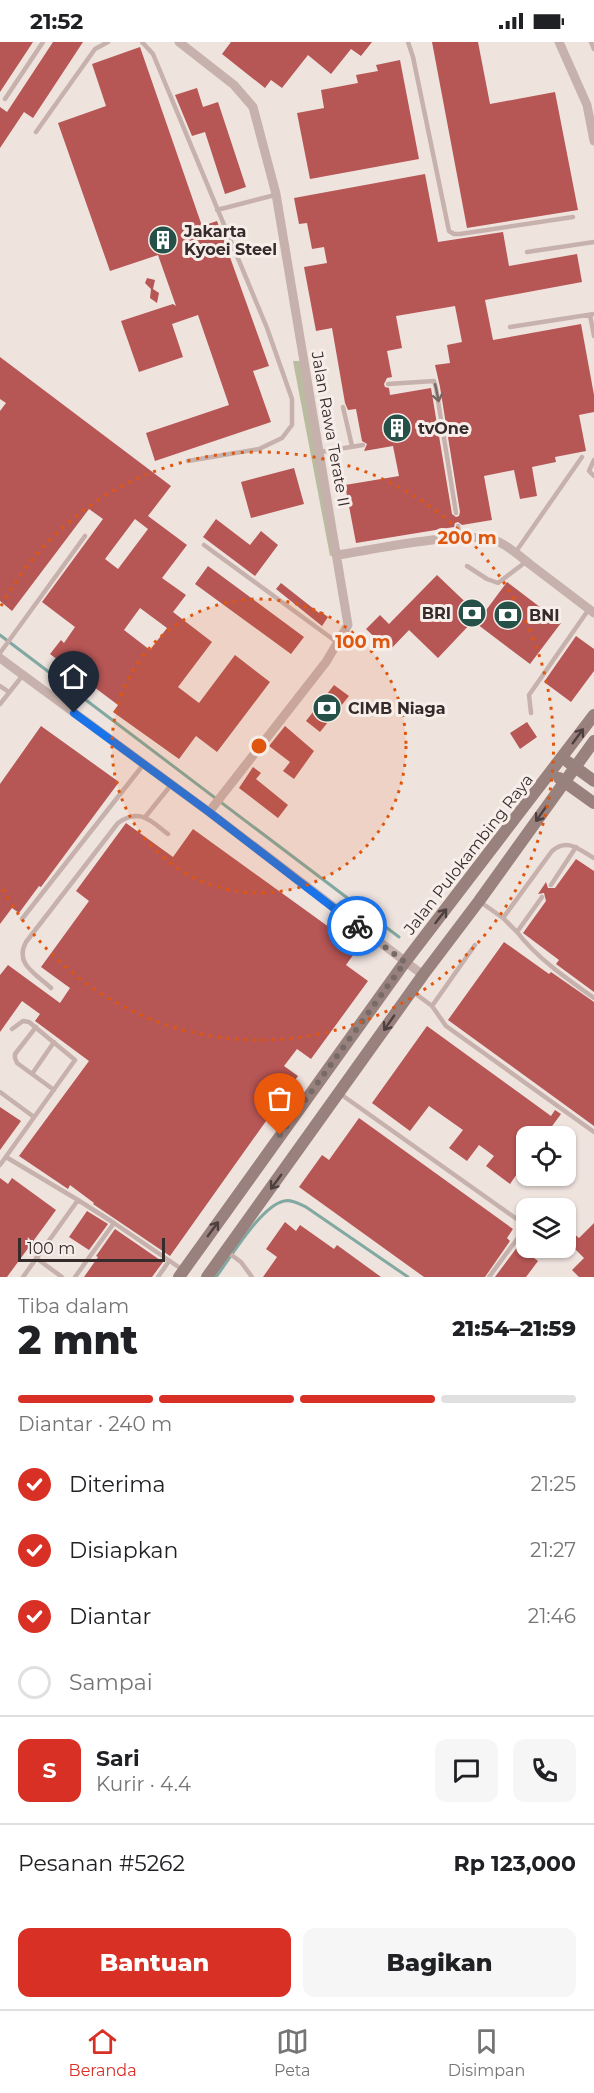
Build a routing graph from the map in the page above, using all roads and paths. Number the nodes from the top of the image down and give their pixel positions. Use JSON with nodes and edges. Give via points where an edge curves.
{"nodes":[{"id":1,"x":43,"y":42,"type":"edge"},
{"id":2,"x":108,"y":42,"type":"edge"},
{"id":3,"x":142,"y":42,"type":"edge"},
{"id":4,"x":180,"y":42,"type":"edge"},
{"id":5,"x":408,"y":42,"type":"edge"},
{"id":6,"x":559,"y":42,"type":"edge"},
{"id":7,"x":591,"y":42,"type":"edge"},
{"id":8,"x":594,"y":49,"type":"edge"},
{"id":9,"x":5,"y":99,"type":"dead end"},
{"id":10,"x":591,"y":103,"type":"edge"},
{"id":11,"x":36,"y":132,"type":"dead end"},
{"id":12,"x":594,"y":141,"type":"edge"},
{"id":13,"x":276,"y":194,"type":"junction"},
{"id":14,"x":217,"y":210,"type":"junction"},
{"id":15,"x":573,"y":217,"type":"dead end"},
{"id":16,"x":594,"y":242,"type":"edge"},
{"id":17,"x":527,"y":252,"type":"dead end"},
{"id":18,"x":592,"y":314,"type":"edge"},
{"id":19,"x":510,"y":327,"type":"dead end"},
{"id":20,"x":594,"y":336,"type":"edge"},
{"id":21,"x":388,"y":384,"type":"dead end"},
{"id":22,"x":343,"y":407,"type":"dead end"},
{"id":23,"x":363,"y":445,"type":"dead end"},
{"id":24,"x":352,"y":446,"type":"junction"},
{"id":25,"x":320,"y":452,"type":"junction"},
{"id":26,"x":582,"y":457,"type":"dead end"},
{"id":27,"x":594,"y":460,"type":"edge"},
{"id":28,"x":188,"y":461,"type":"dead end"},
{"id":29,"x":594,"y":476,"type":"edge"},
{"id":30,"x":456,"y":513,"type":"dead end"},
{"id":31,"x":458,"y":526,"type":"dead end"},
{"id":32,"x":85,"y":536,"type":"dead end"},
{"id":33,"x":460,"y":538,"type":"junction"},
{"id":34,"x":204,"y":545,"type":"dead end"},
{"id":35,"x":515,"y":552,"type":"junction"},
{"id":36,"x":337,"y":555,"type":"junction"},
{"id":37,"x":526,"y":561,"type":"junction"},
{"id":38,"x":467,"y":566,"type":"dead end"},
{"id":39,"x":591,"y":611,"type":"edge"},
{"id":40,"x":338,"y":643,"type":"junction"},
{"id":41,"x":0,"y":653,"type":"edge"},
{"id":42,"x":0,"y":658,"type":"edge"},
{"id":43,"x":23,"y":675,"type":"junction"},
{"id":44,"x":0,"y":686,"type":"edge"},
{"id":45,"x":9,"y":692,"type":"junction"},
{"id":46,"x":0,"y":705,"type":"edge"},
{"id":47,"x":531,"y":713,"type":"dead end"},
{"id":48,"x":594,"y":715,"type":"edge"},
{"id":49,"x":594,"y":741,"type":"edge"},
{"id":50,"x":563,"y":758,"type":"junction"},
{"id":51,"x":143,"y":765,"type":"junction"},
{"id":52,"x":575,"y":767,"type":"junction"},
{"id":53,"x":552,"y":773,"type":"junction"},
{"id":54,"x":594,"y":781,"type":"edge"},
{"id":55,"x":564,"y":782,"type":"junction"},
{"id":56,"x":171,"y":785,"type":"junction"},
{"id":57,"x":594,"y":803,"type":"edge"},
{"id":58,"x":212,"y":808,"type":"junction"},
{"id":59,"x":146,"y":816,"type":"junction"},
{"id":60,"x":168,"y":834,"type":"dead end"},
{"id":61,"x":576,"y":847,"type":"junction"},
{"id":62,"x":594,"y":858,"type":"edge"},
{"id":63,"x":551,"y":885,"type":"dead end"},
{"id":64,"x":542,"y":897,"type":"dead end"},
{"id":65,"x":479,"y":901,"type":"junction"},
{"id":66,"x":22,"y":918,"type":"dead end"},
{"id":67,"x":503,"y":918,"type":"junction"},
{"id":68,"x":518,"y":932,"type":"junction"},
{"id":69,"x":475,"y":945,"type":"dead end"},
{"id":70,"x":405,"y":962,"type":"junction"},
{"id":71,"x":423,"y":975,"type":"junction"},
{"id":72,"x":51,"y":988,"type":"dead end"},
{"id":73,"x":412,"y":991,"type":"junction"},
{"id":74,"x":594,"y":998,"type":"edge"},
{"id":75,"x":432,"y":1006,"type":"junction"},
{"id":76,"x":36,"y":1027,"type":"junction"},
{"id":77,"x":12,"y":1029,"type":"dead end"},
{"id":78,"x":54,"y":1042,"type":"junction"},
{"id":79,"x":32,"y":1074,"type":"junction"},
{"id":80,"x":54,"y":1090,"type":"junction"},
{"id":81,"x":0,"y":1092,"type":"edge"},
{"id":82,"x":339,"y":1093,"type":"junction"},
{"id":83,"x":34,"y":1118,"type":"junction"},
{"id":84,"x":594,"y":1132,"type":"edge"},
{"id":85,"x":6,"y":1157,"type":"junction"},
{"id":86,"x":0,"y":1165,"type":"edge"},
{"id":87,"x":78,"y":1200,"type":"junction"},
{"id":88,"x":114,"y":1223,"type":"junction"},
{"id":89,"x":231,"y":1254,"type":"junction"},
{"id":90,"x":36,"y":1258,"type":"junction"},
{"id":91,"x":169,"y":1261,"type":"junction"},
{"id":92,"x":181,"y":1274,"type":"edge"},
{"id":93,"x":23,"y":1277,"type":"edge"},
{"id":94,"x":62,"y":1277,"type":"edge"},
{"id":95,"x":75,"y":1277,"type":"edge"},
{"id":96,"x":158,"y":1277,"type":"edge"},
{"id":97,"x":207,"y":1277,"type":"edge"},
{"id":98,"x":252,"y":1277,"type":"edge"},
{"id":99,"x":489,"y":1277,"type":"edge"}],
"edges":[{"from":1,"to":9,"type":"lane"},
{"from":2,"to":11,"type":"lane","via":[[95,49]]},
{"from":3,"to":14,"type":"lane","via":[[153,54]]},
{"from":4,"to":13,"type":"street","name":"Jalan Rawa Terate II","via":[[234,86],[253,107]]},
{"from":5,"to":15,"type":"lane","via":[[449,231],[459,234]]},
{"from":6,"to":10,"type":"street"},
{"from":7,"to":8,"type":"lane"},
{"from":10,"to":12,"type":"street"},
{"from":13,"to":14,"type":"lane"},
{"from":13,"to":25,"type":"street","name":"Jalan Rawa Terate II"},
{"from":14,"to":28,"type":"lane","via":[[292,399],[292,425],[282,438],[259,448]]},
{"from":16,"to":17,"type":"lane"},
{"from":18,"to":19,"type":"lane"},
{"from":18,"to":20,"type":"lane"},
{"from":21,"to":30,"type":"lane","one_way":true,"via":[[434,381]]},
{"from":22,"to":24,"type":"lane"},
{"from":23,"to":24,"type":"lane"},
{"from":24,"to":25,"type":"lane"},
{"from":25,"to":36,"type":"street","name":"Jalan Rawa Terate II"},
{"from":26,"to":35,"type":"lane"},
{"from":27,"to":29,"type":"lane","via":[[589,471]]},
{"from":31,"to":33,"type":"lane"},
{"from":32,"to":41,"type":"lane"},
{"from":33,"to":35,"type":"street","via":[[487,538]]},
{"from":33,"to":36,"type":"street"},
{"from":34,"to":40,"type":"lane"},
{"from":35,"to":37,"type":"street"},
{"from":36,"to":40,"type":"street","name":"Jalan Rawa Terate II","via":[[348,625]]},
{"from":37,"to":38,"type":"lane","via":[[498,583]]},
{"from":37,"to":39,"type":"street"},
{"from":39,"to":47,"type":"lane","via":[[529,695]]},
{"from":40,"to":58,"type":"street","name":"Jalan Rawa Terate II"},
{"from":42,"to":43,"type":"street"},
{"from":43,"to":45,"type":"lane"},
{"from":43,"to":51,"type":"street"},
{"from":44,"to":45,"type":"lane"},
{"from":45,"to":46,"type":"lane"},
{"from":50,"to":48,"type":"street","name":"Jalan Pulokambing Raya","one_way":true},
{"from":49,"to":52,"type":"street","name":"Jalan Pulokambing Raya"},
{"from":50,"to":52,"type":"street"},
{"from":50,"to":53,"type":"street","name":"Jalan Pulokambing Raya"},
{"from":51,"to":56,"type":"street"},
{"from":51,"to":66,"type":"lane"},
{"from":52,"to":54,"type":"street"},
{"from":52,"to":55,"type":"street","name":"Jalan Pulokambing Raya"},
{"from":53,"to":55,"type":"street"},
{"from":70,"to":53,"type":"street","name":"Jalan Pulokambing Raya","one_way":true},
{"from":55,"to":57,"type":"street"},
{"from":55,"to":65,"type":"street","name":"Jalan Pulokambing Raya","one_way":true},
{"from":56,"to":58,"type":"street"},
{"from":56,"to":59,"type":"lane"},
{"from":58,"to":70,"type":"street"},
{"from":59,"to":60,"type":"lane"},
{"from":59,"to":72,"type":"lane","via":[[132,816],[118,823],[26,942],[22,959]]},
{"from":61,"to":62,"type":"lane"},
{"from":61,"to":63,"type":"lane"},
{"from":61,"to":67,"type":"lane","via":[[564,844],[552,851]]},
{"from":64,"to":68,"type":"lane"},
{"from":65,"to":67,"type":"lane"},
{"from":65,"to":71,"type":"street","name":"Jalan Pulokambing Raya"},
{"from":67,"to":68,"type":"lane"},
{"from":68,"to":74,"type":"lane","via":[[546,961]]},
{"from":69,"to":75,"type":"lane"},
{"from":70,"to":71,"type":"street"},
{"from":92,"to":70,"type":"street","name":"Jalan Pulokambing Raya","one_way":true},
{"from":71,"to":73,"type":"street","name":"Jalan Pulokambing Raya"},
{"from":73,"to":75,"type":"lane"},
{"from":73,"to":82,"type":"street","name":"Jalan Pulokambing Raya","one_way":true},
{"from":75,"to":84,"type":"lane","via":[[446,1026]]},
{"from":76,"to":77,"type":"lane","via":[[23,1021]]},
{"from":76,"to":78,"type":"lane"},
{"from":76,"to":79,"type":"lane","via":[[15,1054],[17,1064]]},
{"from":78,"to":79,"type":"lane"},
{"from":78,"to":80,"type":"lane","via":[[75,1060]]},
{"from":79,"to":80,"type":"lane"},
{"from":80,"to":83,"type":"lane"},
{"from":81,"to":83,"type":"lane"},
{"from":82,"to":89,"type":"street","name":"Jalan Pulokambing Raya","one_way":true},
{"from":82,"to":99,"type":"lane","via":[[521,1222],[523,1231]]},
{"from":83,"to":85,"type":"lane"},
{"from":85,"to":86,"type":"lane"},
{"from":85,"to":87,"type":"lane"},
{"from":87,"to":88,"type":"lane"},
{"from":87,"to":90,"type":"lane"},
{"from":88,"to":91,"type":"lane"},
{"from":88,"to":95,"type":"lane"},
{"from":89,"to":97,"type":"street","name":"Jalan Pulokambing Raya"},
{"from":89,"to":98,"type":"lane"},
{"from":90,"to":93,"type":"lane"},
{"from":90,"to":94,"type":"lane"},
{"from":91,"to":92,"type":"lane"},
{"from":91,"to":96,"type":"lane"}]}
